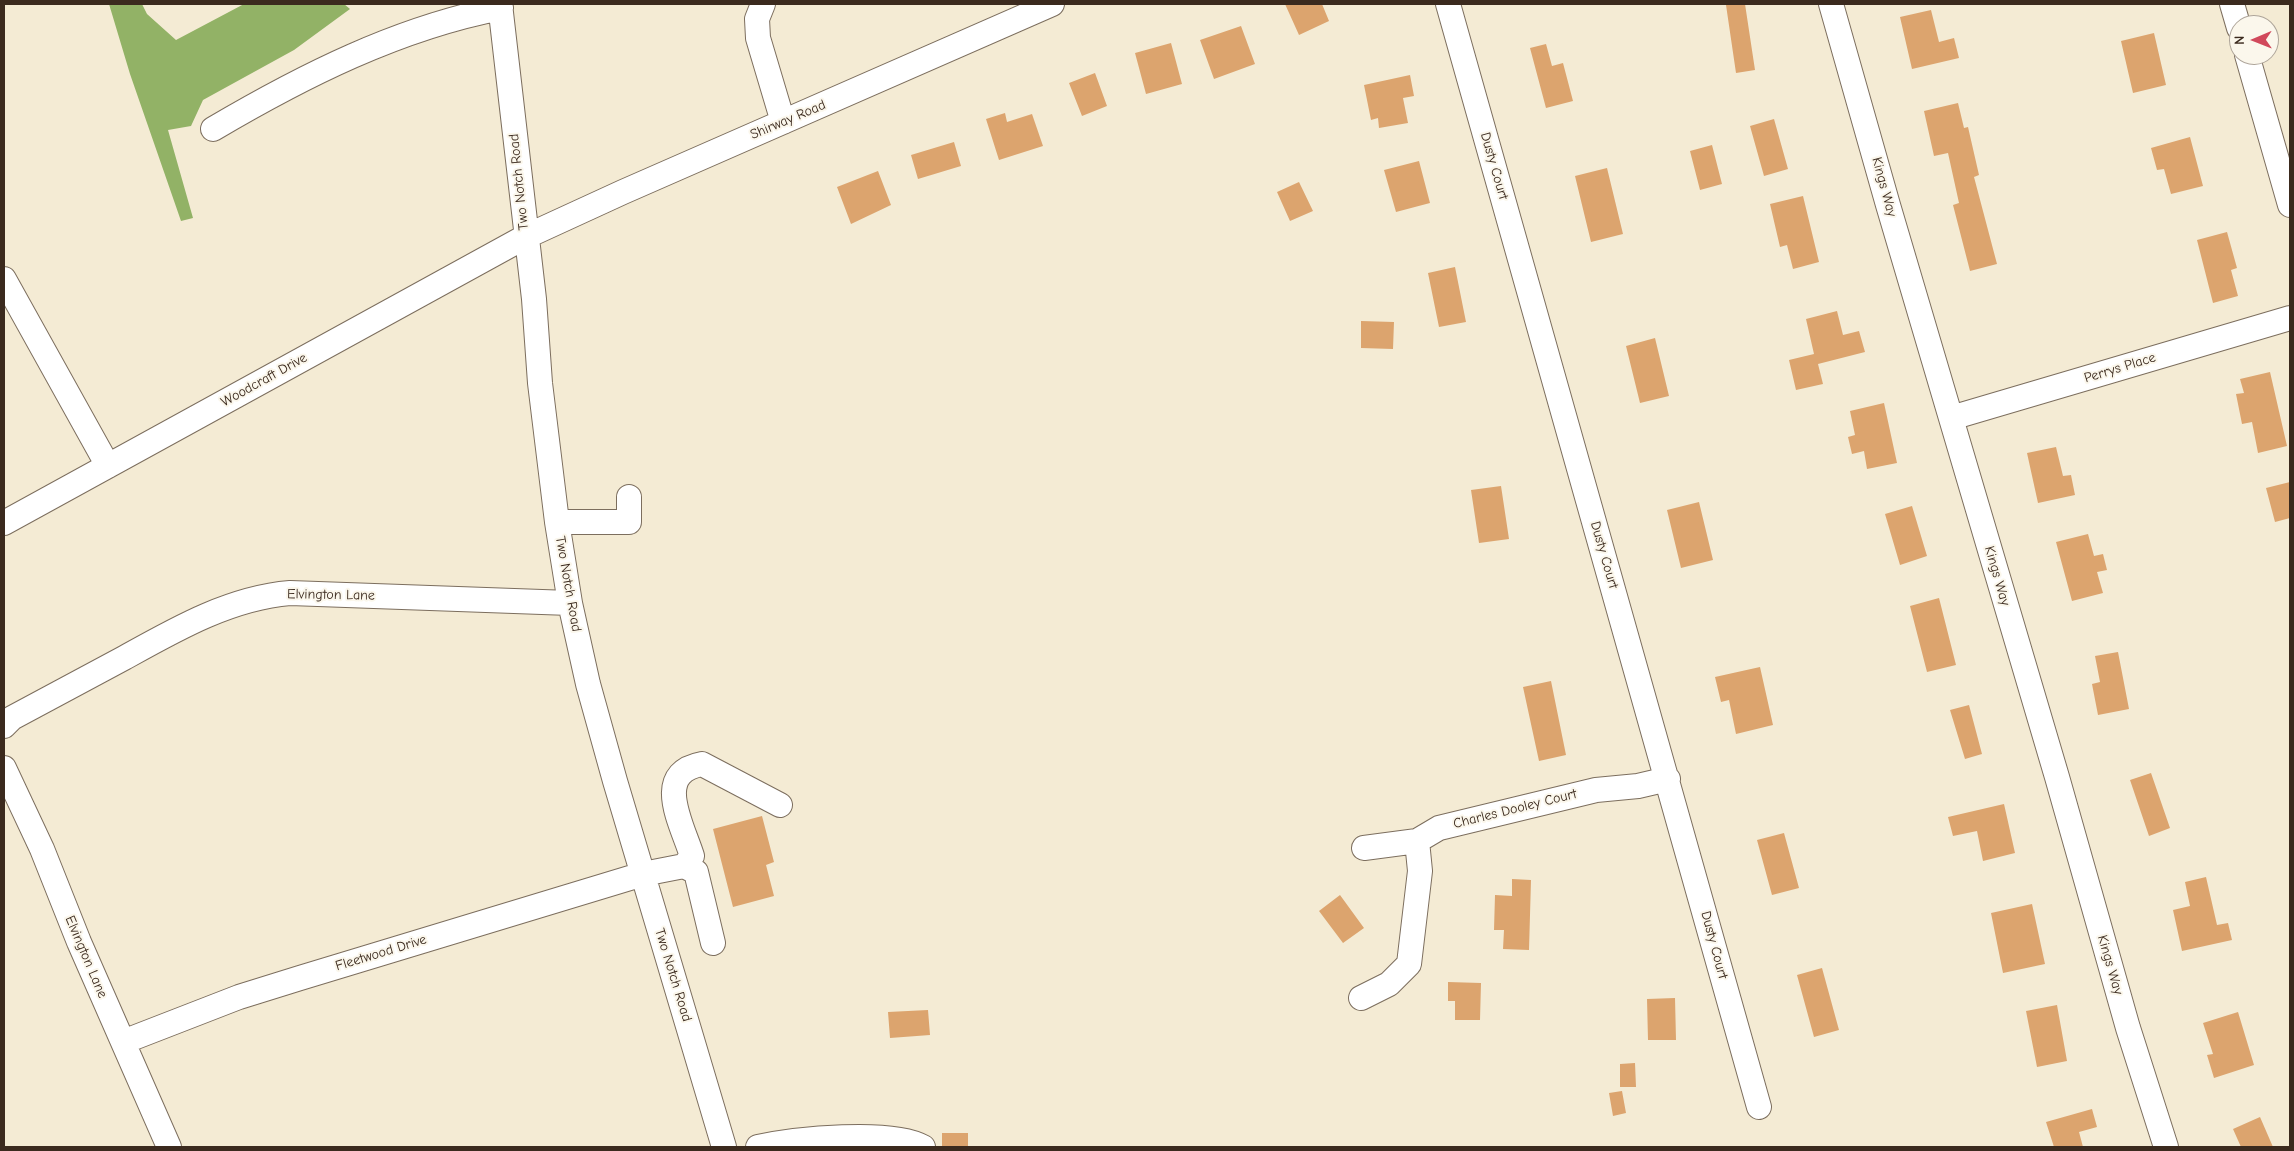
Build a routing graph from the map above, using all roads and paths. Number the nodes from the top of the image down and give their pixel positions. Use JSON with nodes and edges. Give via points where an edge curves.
{"nodes":[{"id":1,"x":763,"y":4,"type":"edge"},
{"id":2,"x":1052,"y":4,"type":"edge"},
{"id":3,"x":1448,"y":4,"type":"edge"},
{"id":4,"x":1831,"y":4,"type":"edge"},
{"id":5,"x":501,"y":6,"type":"edge"},
{"id":6,"x":2250,"y":65,"type":"edge"},
{"id":7,"x":783,"y":122,"type":"junction"},
{"id":8,"x":213,"y":129,"type":"dead end"},
{"id":9,"x":2290,"y":205,"type":"edge"},
{"id":10,"x":525,"y":237,"type":"junction"},
{"id":11,"x":4,"y":278,"type":"edge"},
{"id":12,"x":2290,"y":318,"type":"edge"},
{"id":13,"x":1950,"y":418,"type":"junction"},
{"id":14,"x":108,"y":466,"type":"junction"},
{"id":15,"x":629,"y":497,"type":"dead end"},
{"id":16,"x":557,"y":522,"type":"junction"},
{"id":17,"x":4,"y":523,"type":"edge"},
{"id":18,"x":570,"y":603,"type":"junction"},
{"id":19,"x":4,"y":726,"type":"edge"},
{"id":20,"x":4,"y":768,"type":"edge"},
{"id":21,"x":1668,"y":779,"type":"junction"},
{"id":22,"x":780,"y":805,"type":"dead end"},
{"id":23,"x":1417,"y":841,"type":"junction"},
{"id":24,"x":1364,"y":848,"type":"dead end"},
{"id":25,"x":684,"y":866,"type":"junction"},
{"id":26,"x":643,"y":874,"type":"junction"},
{"id":27,"x":713,"y":943,"type":"dead end"},
{"id":28,"x":1361,"y":998,"type":"dead end"},
{"id":29,"x":122,"y":1042,"type":"junction"},
{"id":30,"x":1759,"y":1107,"type":"dead end"},
{"id":31,"x":861,"y":1143,"type":"edge"},
{"id":32,"x":169,"y":1147,"type":"edge"},
{"id":33,"x":724,"y":1147,"type":"edge"},
{"id":34,"x":758,"y":1147,"type":"edge"},
{"id":35,"x":923,"y":1147,"type":"edge"},
{"id":36,"x":2166,"y":1147,"type":"edge"}],
"edges":[{"from":1,"to":7,"type":"street","via":[[757,19],[758,38]]},
{"from":2,"to":7,"type":"street","name":"Shirway Road"},
{"from":3,"to":21,"type":"street","name":"Dusty Court"},
{"from":4,"to":13,"type":"street","name":"Kings Way"},
{"from":5,"to":8,"type":"street","via":[[370,48],[255,104]]},
{"from":5,"to":10,"type":"street","name":"Two Notch Road"},
{"from":6,"to":9,"type":"street"},
{"from":7,"to":10,"type":"street","name":"Shirway Road"},
{"from":10,"to":14,"type":"street","name":"Woodcraft Drive"},
{"from":10,"to":16,"type":"street","name":"Two Notch Road"},
{"from":11,"to":14,"type":"street"},
{"from":12,"to":13,"type":"street","name":"Perrys Place"},
{"from":13,"to":36,"type":"street","name":"Kings Way","via":[[2128,1028]]},
{"from":14,"to":17,"type":"street","name":"Woodcraft Drive"},
{"from":15,"to":16,"type":"street","via":[[629,522]]},
{"from":16,"to":18,"type":"street","name":"Two Notch Road"},
{"from":18,"to":19,"type":"street","name":"Elvington Lane","via":[[274,594],[227,606],[154,641],[12,718]]},
{"from":18,"to":26,"type":"street","name":"Two Notch Road","via":[[590,693]]},
{"from":20,"to":29,"type":"street","name":"Elvington Lane","via":[[42,849]]},
{"from":21,"to":23,"type":"street","name":"Charles Dooley Court","via":[[1596,790],[1480,816],[1439,828]]},
{"from":21,"to":30,"type":"street","name":"Dusty Court"},
{"from":22,"to":25,"type":"street","via":[[702,764],[687,766],[675,780],[672,794],[692,856]]},
{"from":23,"to":24,"type":"street","name":"Charles Dooley Court"},
{"from":23,"to":28,"type":"street","via":[[1420,871],[1409,964],[1389,984]]},
{"from":25,"to":26,"type":"street","name":"Fleetwood Drive"},
{"from":25,"to":27,"type":"street","via":[[696,872]]},
{"from":26,"to":29,"type":"street","name":"Fleetwood Drive","via":[[300,978]]},
{"from":26,"to":33,"type":"street","name":"Two Notch Road"},
{"from":29,"to":32,"type":"street","name":"Elvington Lane"},
{"from":31,"to":34,"type":"street","via":[[795,1140]]},
{"from":31,"to":35,"type":"street","via":[[905,1140]]}]}
